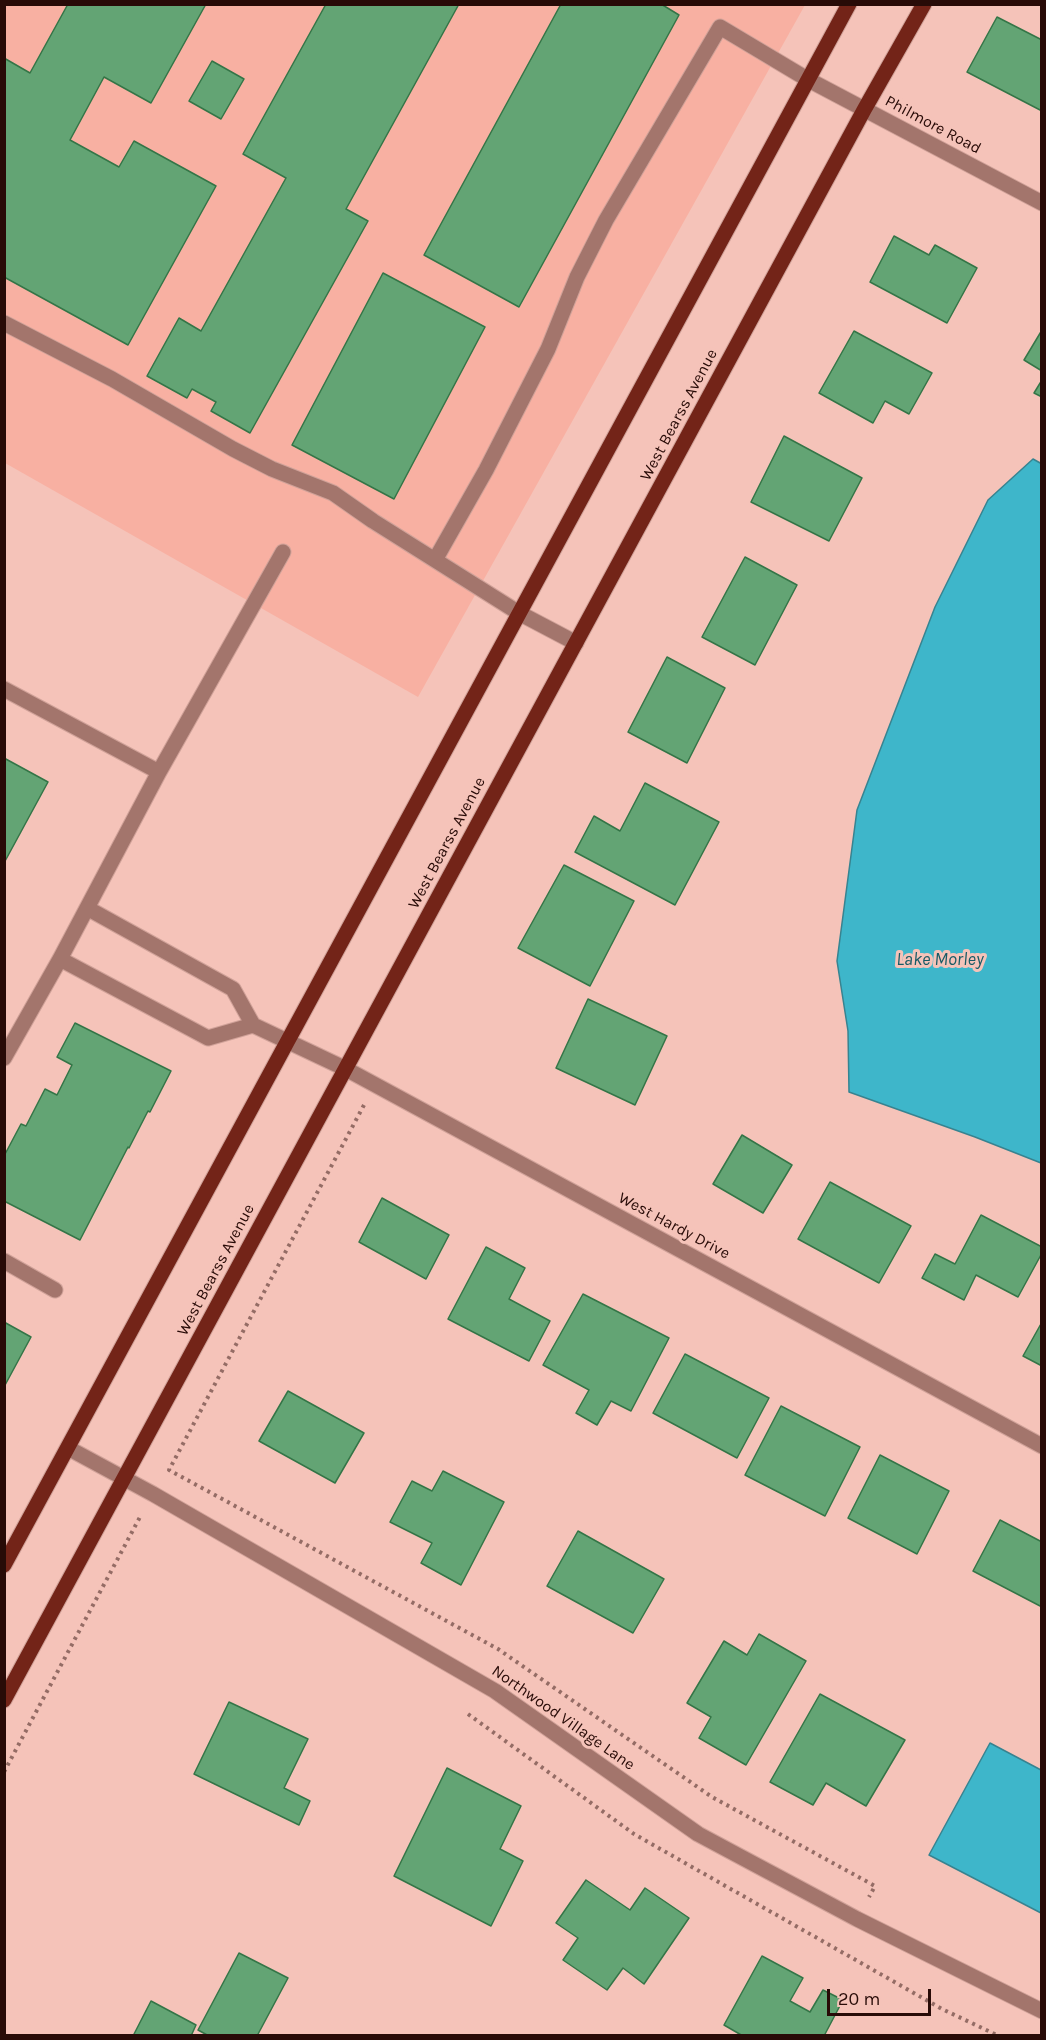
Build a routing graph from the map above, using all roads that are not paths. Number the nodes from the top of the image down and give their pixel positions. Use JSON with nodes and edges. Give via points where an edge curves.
{"nodes":[{"id":1,"x":849,"y":4,"type":"edge"},
{"id":2,"x":924,"y":4,"type":"edge"},
{"id":3,"x":807,"y":79,"type":"junction"},
{"id":4,"x":864,"y":110,"type":"junction"},
{"id":5,"x":1041,"y":203,"type":"edge"},
{"id":6,"x":4,"y":323,"type":"edge"},
{"id":7,"x":283,"y":552,"type":"dead end"},
{"id":8,"x":435,"y":560,"type":"junction"},
{"id":9,"x":519,"y":613,"type":"junction"},
{"id":10,"x":576,"y":643,"type":"junction"},
{"id":11,"x":4,"y":689,"type":"edge"},
{"id":12,"x":159,"y":772,"type":"junction"},
{"id":13,"x":87,"y":908,"type":"junction"},
{"id":14,"x":60,"y":960,"type":"junction"},
{"id":15,"x":253,"y":1025,"type":"junction"},
{"id":16,"x":288,"y":1042,"type":"junction"},
{"id":17,"x":4,"y":1058,"type":"edge"},
{"id":18,"x":346,"y":1069,"type":"junction"},
{"id":19,"x":4,"y":1262,"type":"edge"},
{"id":20,"x":55,"y":1290,"type":"dead end"},
{"id":21,"x":1041,"y":1446,"type":"edge"},
{"id":22,"x":68,"y":1448,"type":"junction"},
{"id":23,"x":123,"y":1478,"type":"junction"},
{"id":24,"x":4,"y":1566,"type":"edge"},
{"id":25,"x":4,"y":1700,"type":"edge"},
{"id":26,"x":1041,"y":2011,"type":"edge"}],
"edges":[{"from":1,"to":3,"type":"main road"},
{"from":2,"to":4,"type":"main road","name":"West Bearss Avenue"},
{"from":3,"to":4,"type":"street","name":"Philmore Road"},
{"from":3,"to":8,"type":"street","name":"Philmore Road","via":[[720,27],[606,220],[577,277],[548,349]]},
{"from":3,"to":9,"type":"main road"},
{"from":4,"to":5,"type":"street","name":"Philmore Road"},
{"from":4,"to":10,"type":"main road","name":"West Bearss Avenue"},
{"from":6,"to":8,"type":"street","via":[[233,449],[333,493]]},
{"from":7,"to":12,"type":"street"},
{"from":8,"to":9,"type":"street"},
{"from":9,"to":10,"type":"street"},
{"from":9,"to":16,"type":"main road"},
{"from":10,"to":18,"type":"main road","name":"West Bearss Avenue"},
{"from":11,"to":12,"type":"street"},
{"from":12,"to":13,"type":"street"},
{"from":13,"to":14,"type":"street"},
{"from":13,"to":15,"type":"street","via":[[234,989]]},
{"from":14,"to":15,"type":"street","via":[[208,1038]]},
{"from":14,"to":17,"type":"street"},
{"from":15,"to":16,"type":"street","name":"West Hardy Drive"},
{"from":16,"to":18,"type":"street","name":"West Hardy Drive"},
{"from":16,"to":22,"type":"main road"},
{"from":18,"to":21,"type":"street","name":"West Hardy Drive"},
{"from":18,"to":23,"type":"main road","name":"West Bearss Avenue"},
{"from":19,"to":20,"type":"street"},
{"from":22,"to":23,"type":"street","name":"Northwood Village Lane"},
{"from":22,"to":24,"type":"main road"},
{"from":23,"to":25,"type":"main road","name":"West Bearss Avenue"},
{"from":23,"to":26,"type":"street","name":"Northwood Village Lane","via":[[495,1691],[698,1834]]}]}
